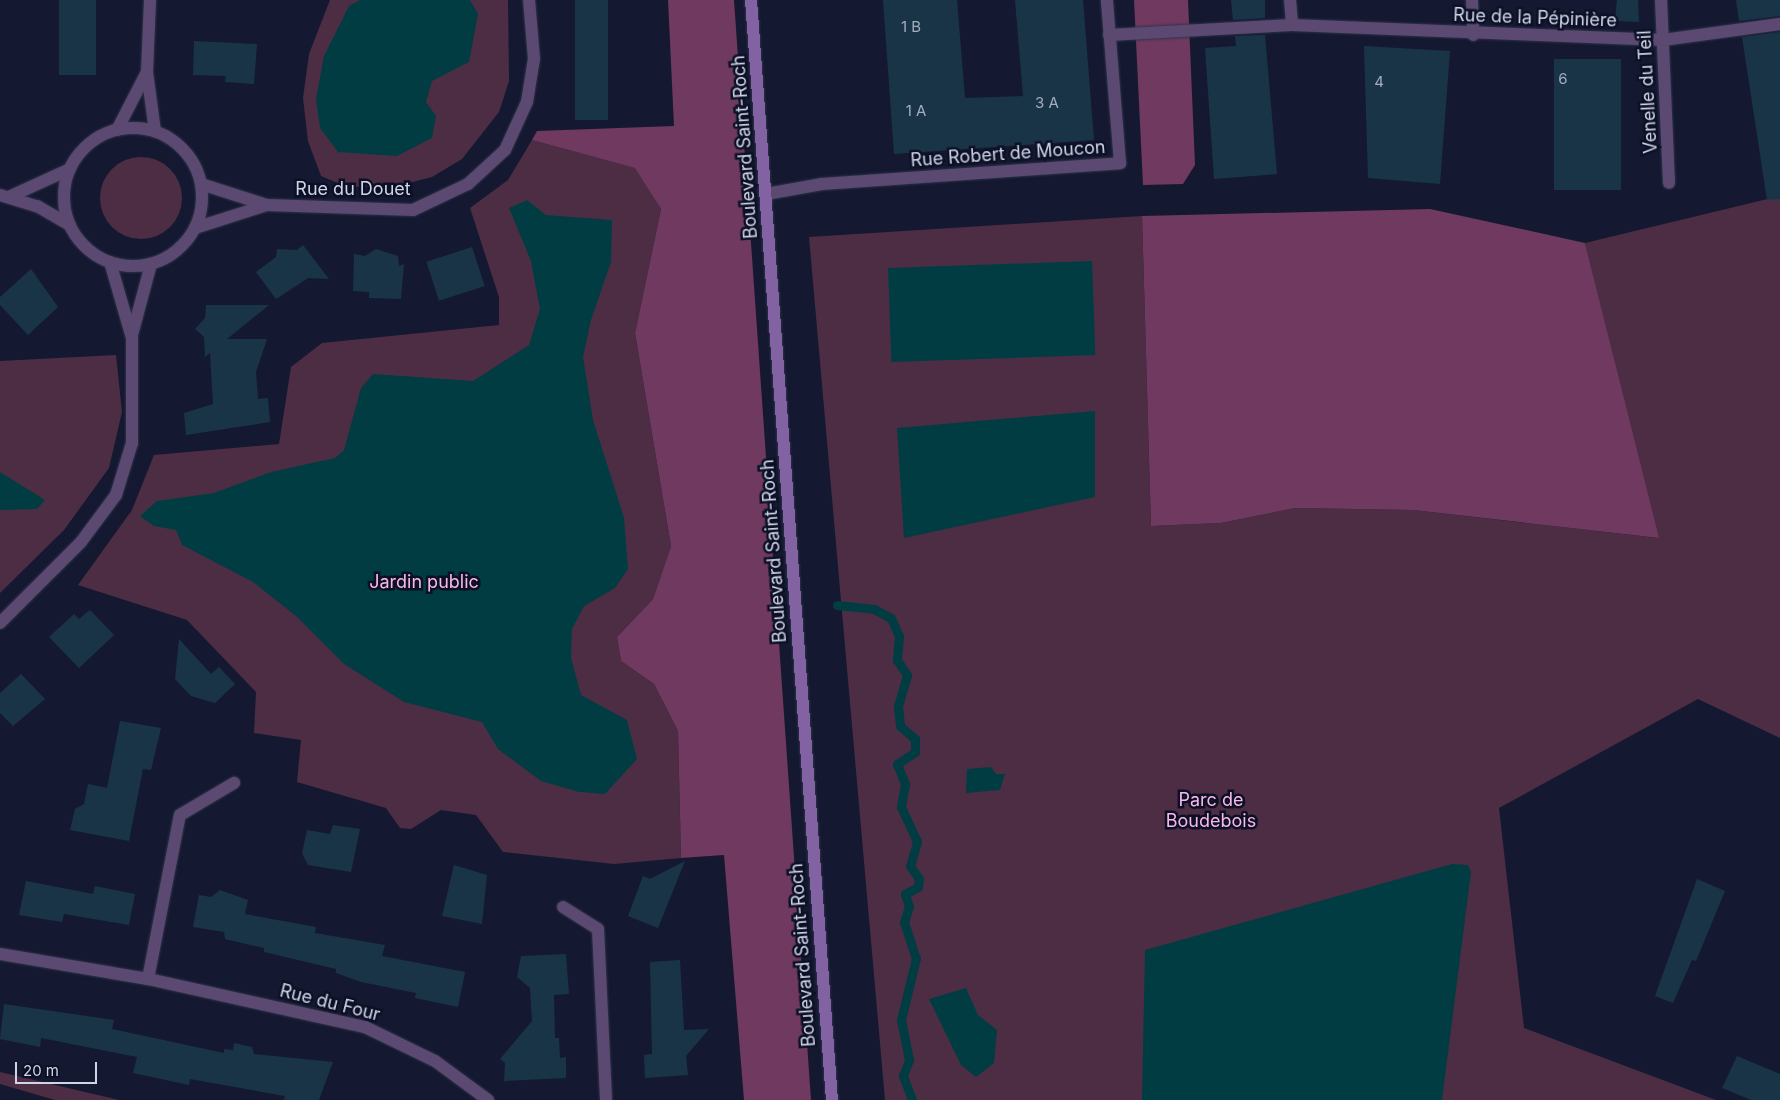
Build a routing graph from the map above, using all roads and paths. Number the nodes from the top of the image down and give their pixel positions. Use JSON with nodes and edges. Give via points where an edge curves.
{"nodes":[{"id":1,"x":150,"y":0,"type":"edge"},
{"id":2,"x":529,"y":0,"type":"edge"},
{"id":3,"x":751,"y":0,"type":"edge"},
{"id":4,"x":1107,"y":0,"type":"edge"},
{"id":5,"x":1290,"y":0,"type":"edge"},
{"id":6,"x":1472,"y":0,"type":"edge"},
{"id":7,"x":1662,"y":0,"type":"edge"},
{"id":8,"x":1780,"y":24,"type":"edge"},
{"id":9,"x":1292,"y":25,"type":"junction"},
{"id":10,"x":1109,"y":35,"type":"junction"},
{"id":11,"x":1473,"y":35,"type":"junction"},
{"id":12,"x":1662,"y":40,"type":"junction"},
{"id":13,"x":147,"y":72,"type":"junction"},
{"id":14,"x":117,"y":130,"type":"junction"},
{"id":15,"x":155,"y":131,"type":"junction"},
{"id":16,"x":70,"y":169,"type":"junction"},
{"id":17,"x":1669,"y":183,"type":"dead end"},
{"id":18,"x":201,"y":184,"type":"junction"},
{"id":19,"x":766,"y":194,"type":"junction"},
{"id":20,"x":6,"y":195,"type":"edge"},
{"id":21,"x":267,"y":205,"type":"junction"},
{"id":22,"x":70,"y":225,"type":"junction"},
{"id":23,"x":195,"y":228,"type":"junction"},
{"id":24,"x":110,"y":262,"type":"junction"},
{"id":25,"x":151,"y":264,"type":"junction"},
{"id":26,"x":132,"y":338,"type":"junction"},
{"id":27,"x":0,"y":623,"type":"edge"},
{"id":28,"x":234,"y":784,"type":"dead end"},
{"id":29,"x":563,"y":907,"type":"dead end"},
{"id":30,"x":0,"y":954,"type":"edge"},
{"id":31,"x":148,"y":979,"type":"junction"},
{"id":32,"x":488,"y":1100,"type":"edge"},
{"id":33,"x":606,"y":1100,"type":"edge"},
{"id":34,"x":832,"y":1100,"type":"edge"}],
"edges":[{"from":1,"to":13,"type":"street"},
{"from":2,"to":21,"type":"street","name":"Rue du Douet","via":[[534,59],[527,102],[505,150],[468,184],[413,210]]},
{"from":3,"to":19,"type":"main road","name":"Boulevard Saint-Roch"},
{"from":4,"to":10,"type":"street","name":"Rue Robert de Moucon"},
{"from":5,"to":9,"type":"street"},
{"from":6,"to":11,"type":"street"},
{"from":7,"to":12,"type":"street","name":"Venelle du Teil"},
{"from":8,"to":12,"type":"street","name":"Rue de la Pépinière"},
{"from":9,"to":10,"type":"street","name":"Rue de la Pépinière"},
{"from":9,"to":11,"type":"street","name":"Rue de la Pépinière"},
{"from":10,"to":19,"type":"street","name":"Rue Robert de Moucon","via":[[1120,163],[822,184]]},
{"from":11,"to":12,"type":"street","name":"Rue de la Pépinière"},
{"from":12,"to":17,"type":"street","name":"Venelle du Teil"},
{"from":13,"to":14,"type":"street"},
{"from":13,"to":15,"type":"street"},
{"from":14,"to":15,"type":"street"},
{"from":14,"to":16,"type":"street","via":[[87,147]]},
{"from":15,"to":18,"type":"street","via":[[186,151]]},
{"from":16,"to":20,"type":"street"},
{"from":16,"to":22,"type":"street","via":[[65,188]]},
{"from":18,"to":21,"type":"street"},
{"from":18,"to":23,"type":"street","via":[[202,206]]},
{"from":19,"to":34,"type":"main road","name":"Boulevard Saint-Roch"},
{"from":20,"to":22,"type":"street"},
{"from":21,"to":23,"type":"street"},
{"from":22,"to":24,"type":"street","via":[[94,254]]},
{"from":23,"to":25,"type":"street","via":[[184,244]]},
{"from":24,"to":25,"type":"street"},
{"from":24,"to":26,"type":"street"},
{"from":25,"to":26,"type":"street"},
{"from":26,"to":27,"type":"street","via":[[132,443],[116,495],[81,542]]},
{"from":28,"to":31,"type":"street","via":[[180,814]]},
{"from":29,"to":33,"type":"street","via":[[598,929]]},
{"from":30,"to":31,"type":"street","name":"Rue du Four"},
{"from":31,"to":32,"type":"street","name":"Rue du Four","via":[[365,1027],[435,1061]]}]}
